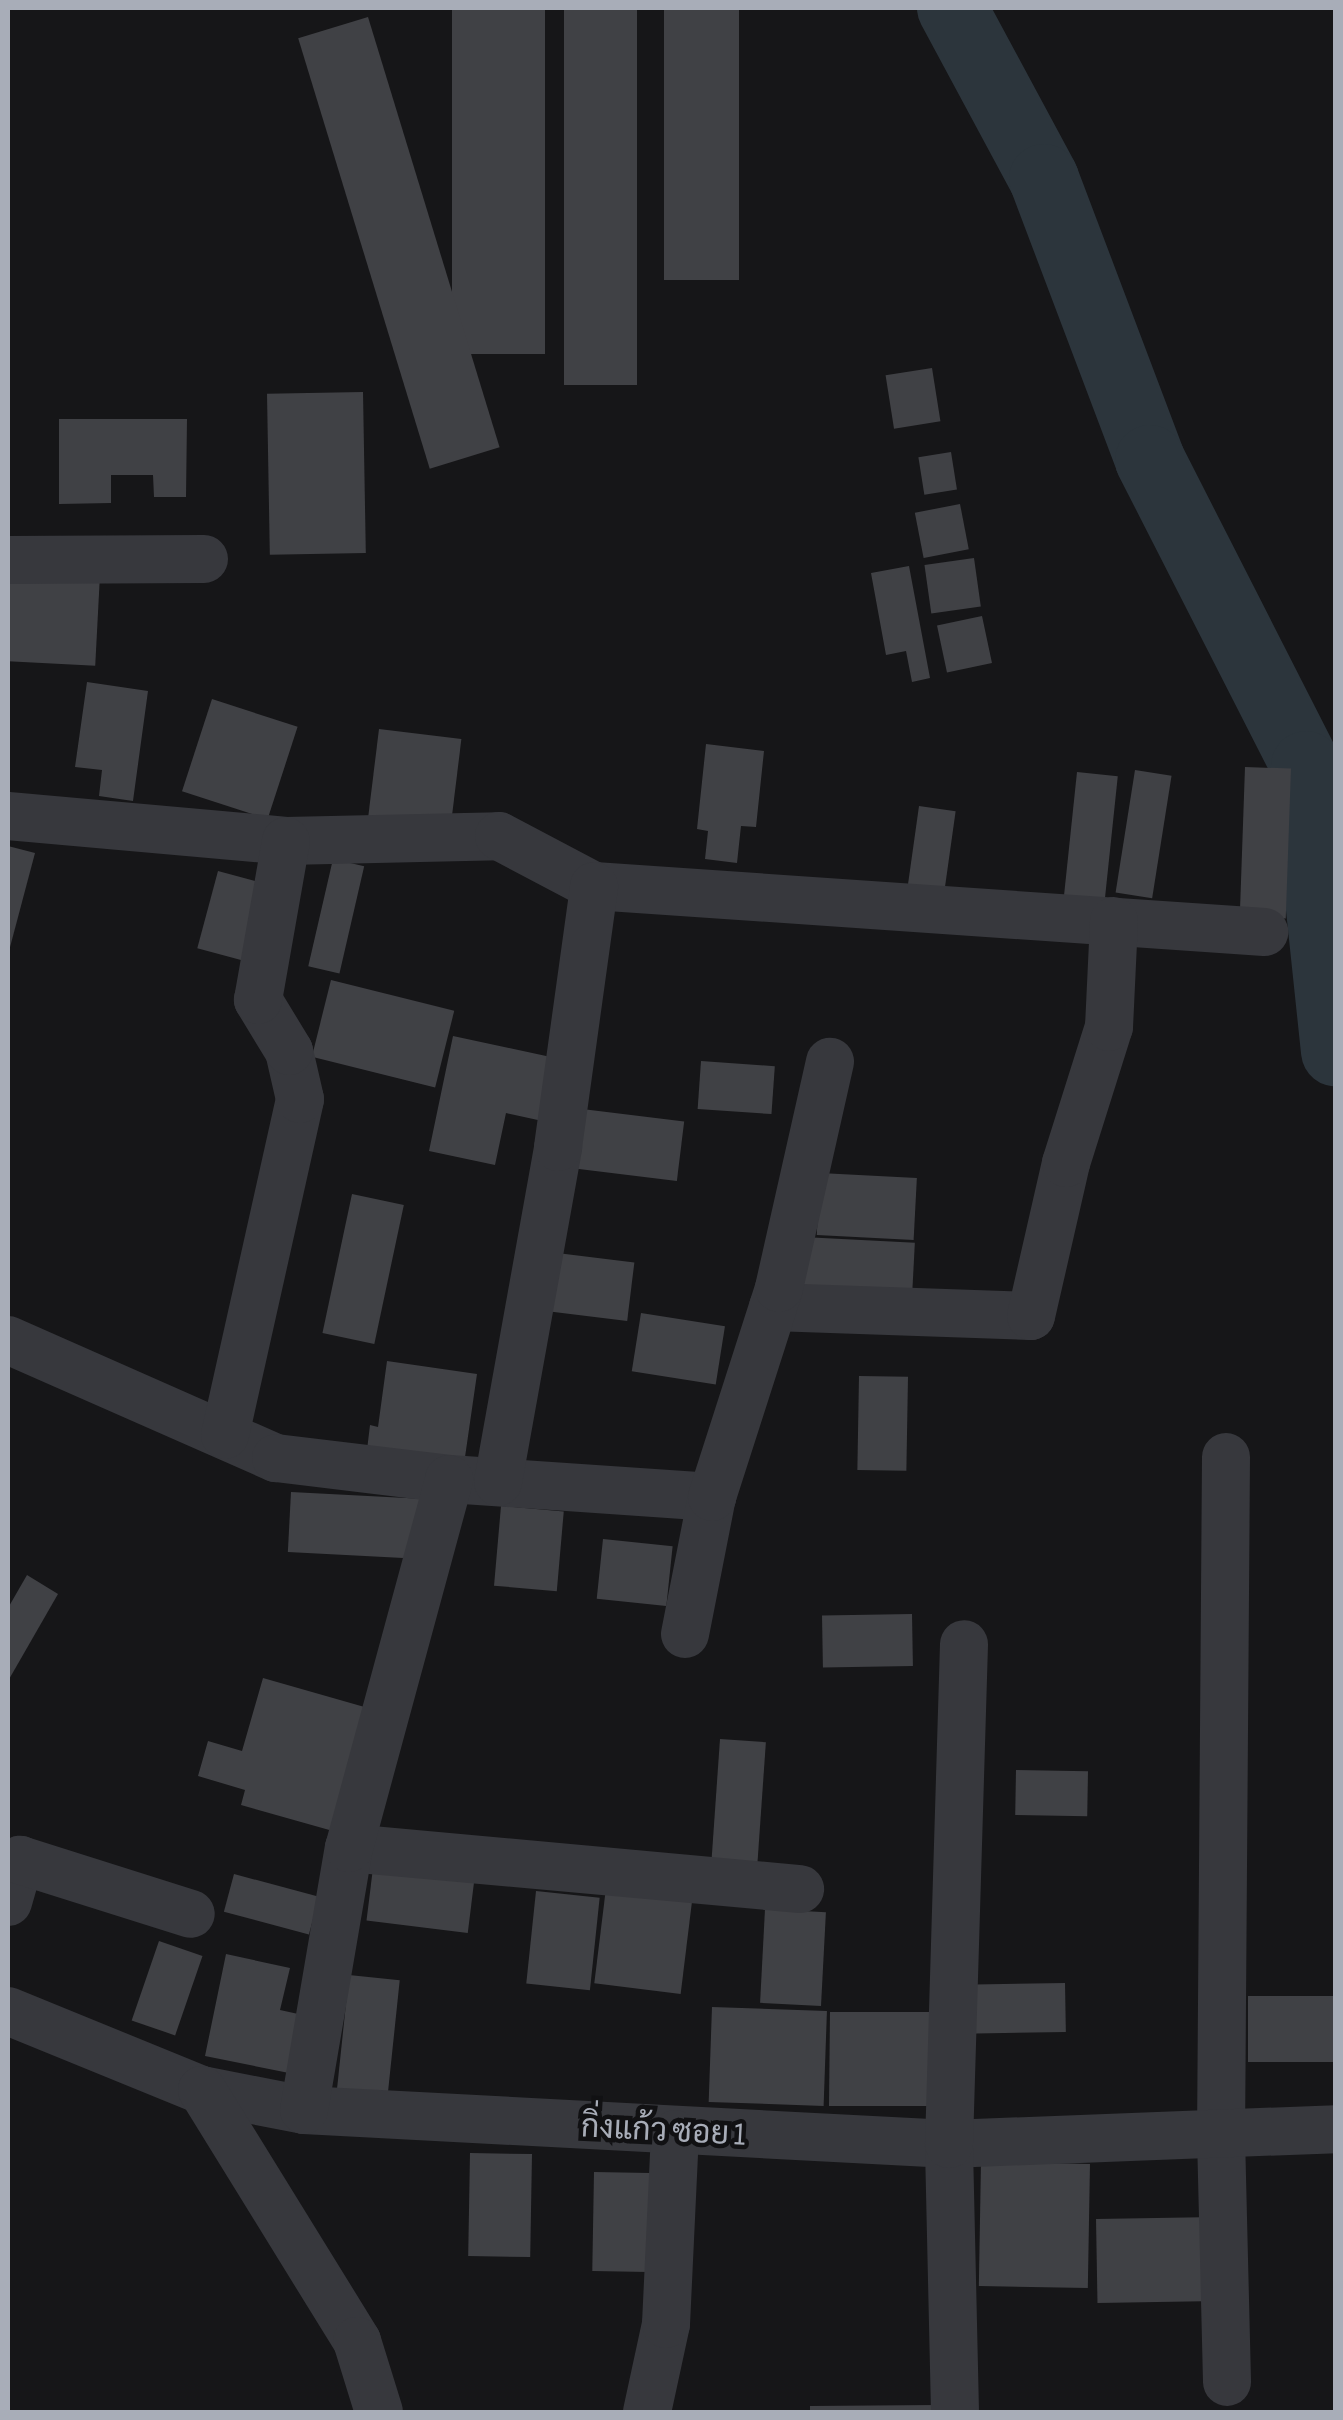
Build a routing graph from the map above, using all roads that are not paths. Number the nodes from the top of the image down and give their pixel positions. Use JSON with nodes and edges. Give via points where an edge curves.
{"nodes":[{"id":1,"x":204,"y":559,"type":"dead end"},
{"id":2,"x":8,"y":560,"type":"edge"},
{"id":3,"x":8,"y":816,"type":"edge"},
{"id":4,"x":286,"y":840,"type":"junction"},
{"id":5,"x":594,"y":886,"type":"junction"},
{"id":6,"x":1114,"y":921,"type":"junction"},
{"id":7,"x":1264,"y":932,"type":"dead end"},
{"id":8,"x":830,"y":1062,"type":"dead end"},
{"id":9,"x":773,"y":1307,"type":"junction"},
{"id":10,"x":8,"y":1340,"type":"edge"},
{"id":11,"x":225,"y":1435,"type":"junction"},
{"id":12,"x":1226,"y":1457,"type":"dead end"},
{"id":13,"x":449,"y":1478,"type":"junction"},
{"id":14,"x":498,"y":1482,"type":"junction"},
{"id":15,"x":712,"y":1497,"type":"junction"},
{"id":16,"x":685,"y":1634,"type":"dead end"},
{"id":17,"x":964,"y":1644,"type":"dead end"},
{"id":18,"x":349,"y":1848,"type":"junction"},
{"id":19,"x":800,"y":1889,"type":"dead end"},
{"id":20,"x":8,"y":1902,"type":"edge"},
{"id":21,"x":191,"y":1914,"type":"dead end"},
{"id":22,"x":8,"y":2012,"type":"edge"},
{"id":23,"x":202,"y":2090,"type":"junction"},
{"id":24,"x":304,"y":2110,"type":"junction"},
{"id":25,"x":1336,"y":2129,"type":"edge"},
{"id":26,"x":675,"y":2134,"type":"junction"},
{"id":27,"x":1221,"y":2136,"type":"junction"},
{"id":28,"x":949,"y":2144,"type":"junction"},
{"id":29,"x":1227,"y":2382,"type":"dead end"},
{"id":30,"x":379,"y":2412,"type":"edge"},
{"id":31,"x":647,"y":2412,"type":"edge"},
{"id":32,"x":954,"y":2412,"type":"edge"}],
"edges":[{"from":1,"to":2,"type":"street"},
{"from":3,"to":4,"type":"street"},
{"from":4,"to":5,"type":"street","via":[[499,836]]},
{"from":4,"to":11,"type":"street","via":[[258,1000],[289,1051],[300,1099]]},
{"from":5,"to":6,"type":"street"},
{"from":5,"to":14,"type":"street","via":[[558,1147]]},
{"from":6,"to":7,"type":"street"},
{"from":6,"to":9,"type":"street","via":[[1109,1027],[1066,1163],[1032,1316]]},
{"from":8,"to":9,"type":"street"},
{"from":9,"to":15,"type":"street"},
{"from":10,"to":11,"type":"street"},
{"from":11,"to":13,"type":"street","via":[[276,1458]]},
{"from":12,"to":27,"type":"street"},
{"from":13,"to":14,"type":"street"},
{"from":13,"to":18,"type":"street"},
{"from":14,"to":15,"type":"street"},
{"from":15,"to":16,"type":"street"},
{"from":17,"to":28,"type":"street"},
{"from":18,"to":19,"type":"street"},
{"from":18,"to":24,"type":"street"},
{"from":20,"to":21,"type":"street","via":[[20,1860]]},
{"from":22,"to":23,"type":"street","name":"กิ่งแก้ว ซอย 1"},
{"from":23,"to":24,"type":"street","name":"กิ่งแก้ว ซอย 1"},
{"from":23,"to":30,"type":"street","via":[[357,2342]]},
{"from":24,"to":26,"type":"street","name":"กิ่งแก้ว ซอย 1"},
{"from":25,"to":27,"type":"street","name":"กิ่งแก้ว ซอย 1"},
{"from":26,"to":28,"type":"street","name":"กิ่งแก้ว ซอย 1"},
{"from":26,"to":31,"type":"street","via":[[666,2324]]},
{"from":27,"to":28,"type":"street","name":"กิ่งแก้ว ซอย 1"},
{"from":27,"to":29,"type":"street"},
{"from":28,"to":32,"type":"street"}]}
